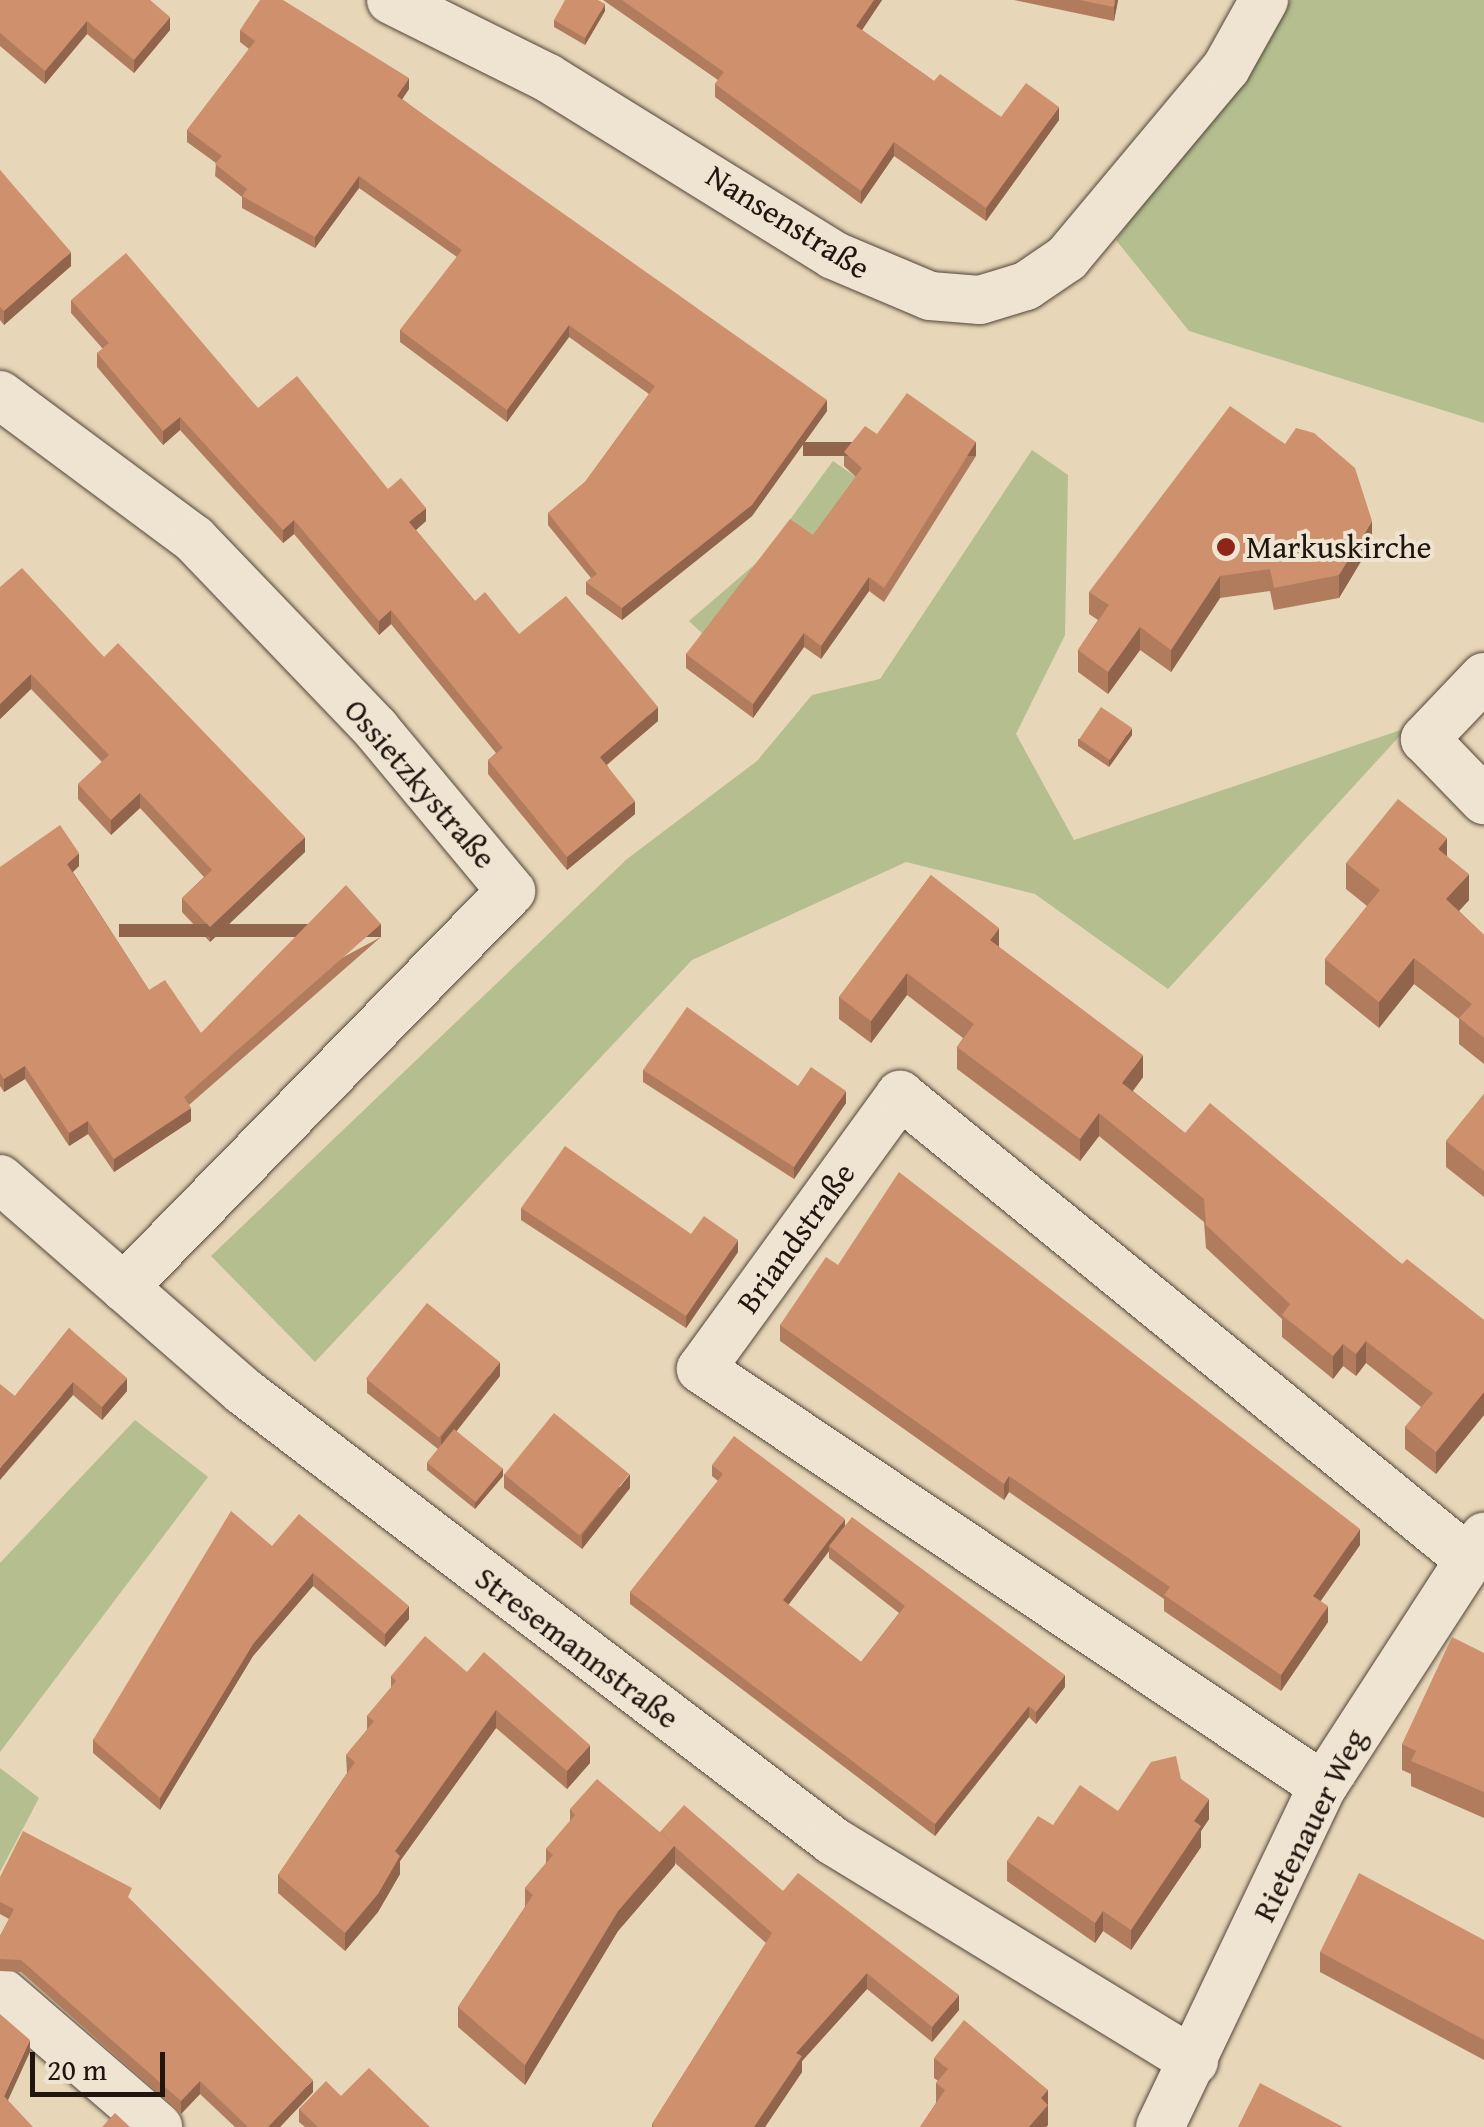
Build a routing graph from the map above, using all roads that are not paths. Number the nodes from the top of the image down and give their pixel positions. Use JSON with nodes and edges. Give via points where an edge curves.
{"nodes":[{"id":1,"x":391,"y":0,"type":"edge"},
{"id":2,"x":1264,"y":0,"type":"edge"},
{"id":3,"x":0,"y":395,"type":"edge"},
{"id":4,"x":1484,"y":677,"type":"edge"},
{"id":5,"x":1484,"y":800,"type":"edge"},
{"id":6,"x":0,"y":1179,"type":"edge"},
{"id":7,"x":124,"y":1287,"type":"junction"},
{"id":8,"x":1477,"y":1550,"type":"edge"},
{"id":9,"x":1322,"y":1786,"type":"junction"},
{"id":10,"x":3,"y":1993,"type":"dead end"},
{"id":11,"x":1194,"y":2062,"type":"junction"},
{"id":12,"x":158,"y":2127,"type":"edge"},
{"id":13,"x":1160,"y":2127,"type":"edge"}],
"edges":[{"from":1,"to":2,"type":"street","name":"Nansenstraße","via":[[548,78],[833,256],[930,296],[980,300],[1026,286],[1067,258],[1226,68]]},
{"from":3,"to":7,"type":"street","name":"Ossietzkystraße","via":[[194,539],[376,729],[511,891]]},
{"from":4,"to":5,"type":"street","via":[[1425,739]]},
{"from":6,"to":7,"type":"street","name":"Stresemannstraße"},
{"from":7,"to":11,"type":"street","name":"Stresemannstraße","via":[[281,1421],[832,1840]]},
{"from":8,"to":9,"type":"street","name":"Rietenauer Weg"},
{"from":8,"to":9,"type":"street","name":"Briandstraße","via":[[900,1094],[701,1369]]},
{"from":9,"to":11,"type":"street","name":"Rietenauer Weg"},
{"from":10,"to":12,"type":"street"},
{"from":11,"to":13,"type":"street","name":"Rietenauer Weg"}]}
